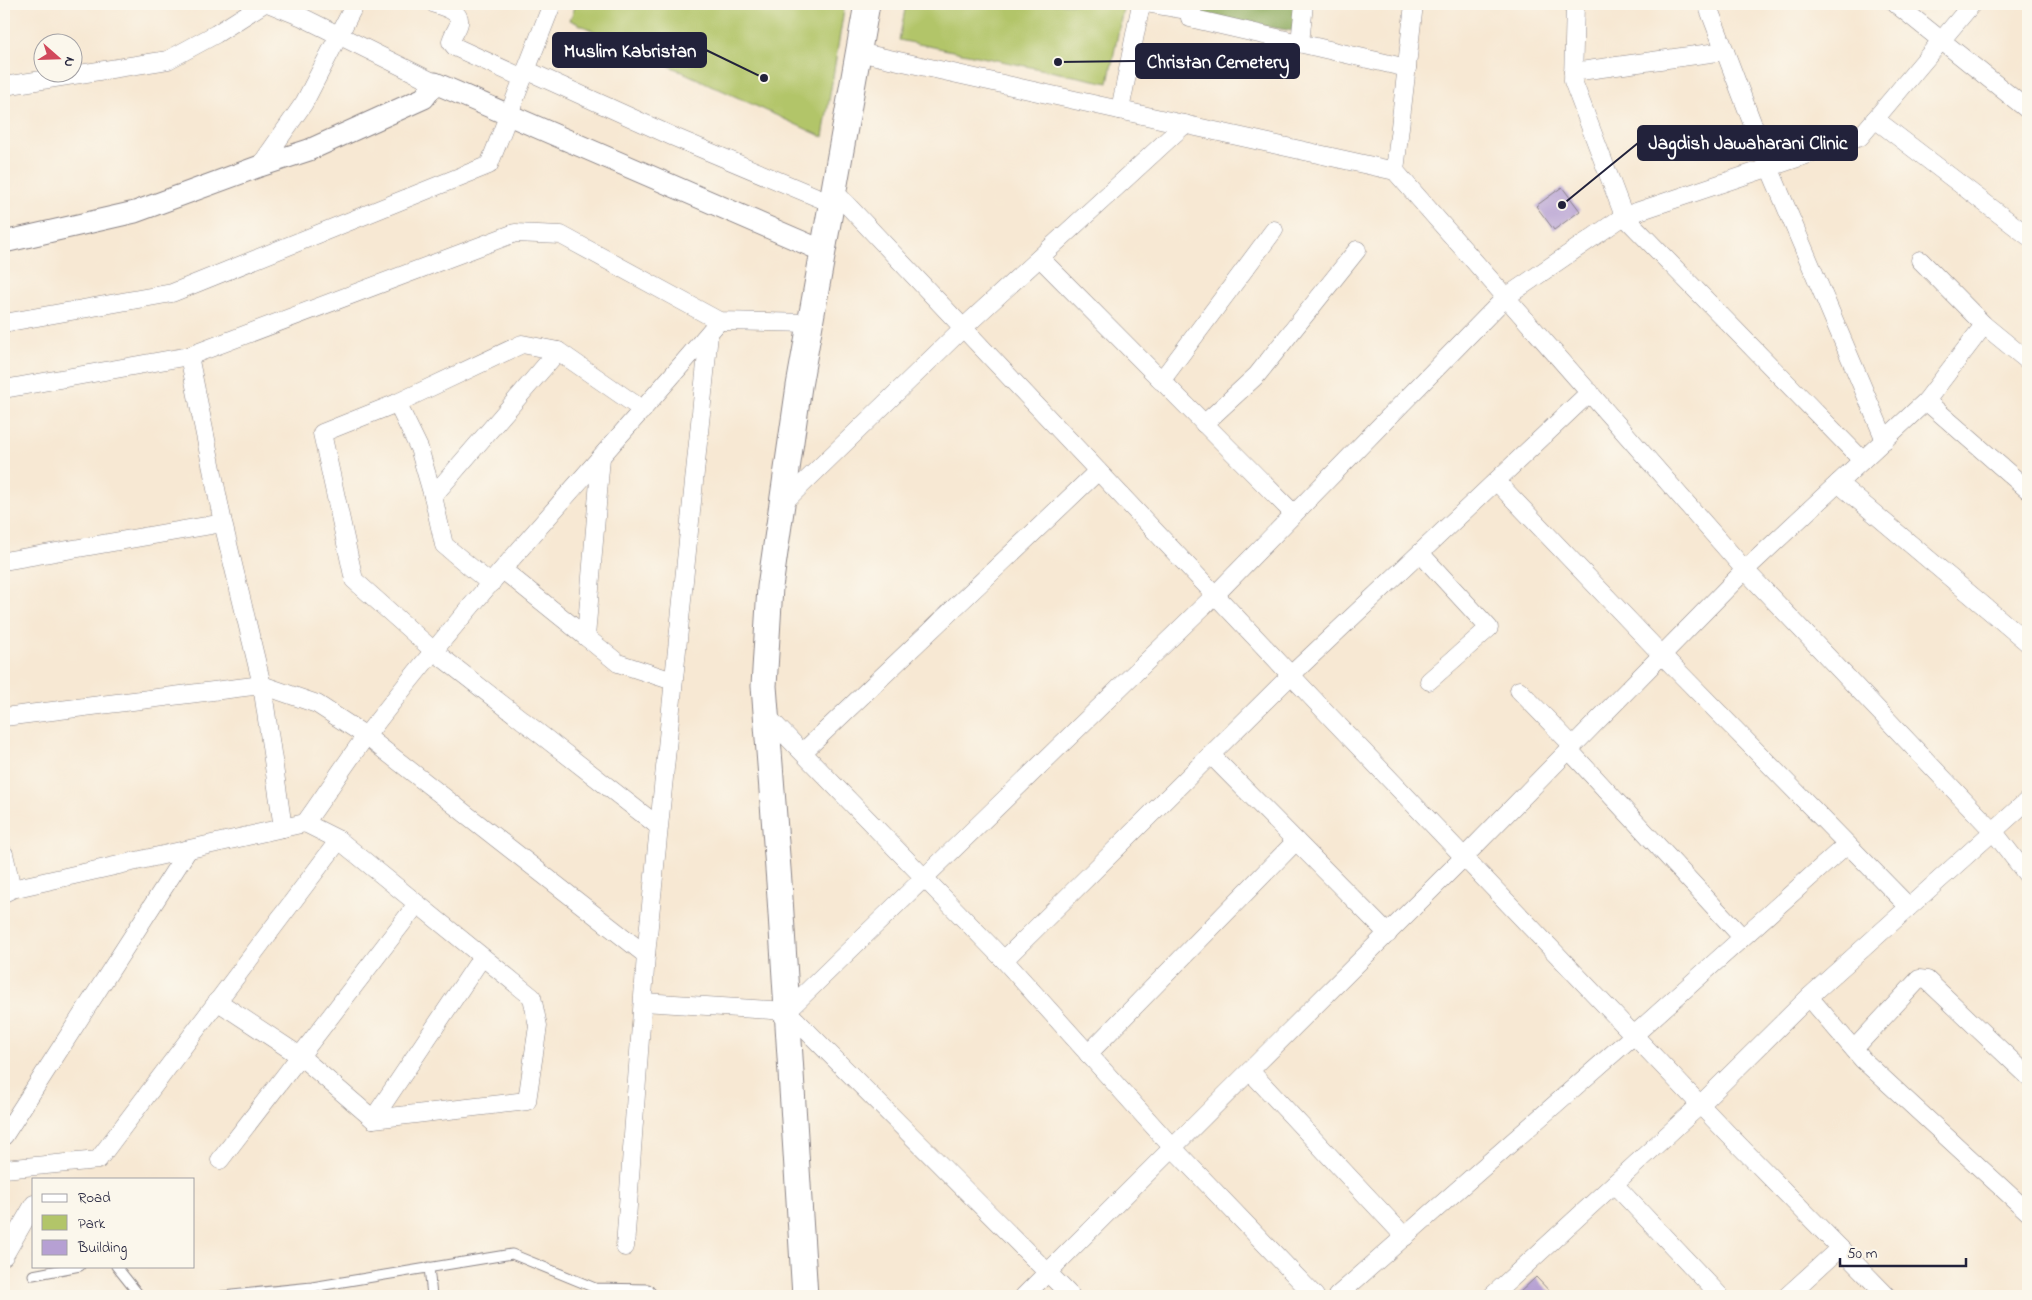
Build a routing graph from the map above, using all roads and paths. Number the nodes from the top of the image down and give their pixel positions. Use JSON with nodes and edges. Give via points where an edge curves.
{"nodes":[{"id":1,"x":263,"y":4,"type":"edge"},
{"id":2,"x":270,"y":4,"type":"edge"},
{"id":3,"x":355,"y":4,"type":"edge"},
{"id":4,"x":435,"y":4,"type":"edge"},
{"id":5,"x":552,"y":4,"type":"edge"},
{"id":6,"x":867,"y":4,"type":"edge"},
{"id":7,"x":1141,"y":4,"type":"edge"},
{"id":8,"x":1151,"y":4,"type":"edge"},
{"id":9,"x":1304,"y":4,"type":"edge"},
{"id":10,"x":1414,"y":4,"type":"edge"},
{"id":11,"x":1575,"y":4,"type":"edge"},
{"id":12,"x":1707,"y":4,"type":"edge"},
{"id":13,"x":1896,"y":4,"type":"edge"},
{"id":14,"x":1972,"y":4,"type":"edge"},
{"id":15,"x":1192,"y":7,"type":"edge"},
{"id":16,"x":338,"y":36,"type":"junction"},
{"id":17,"x":1941,"y":41,"type":"junction"},
{"id":18,"x":1300,"y":43,"type":"junction"},
{"id":19,"x":1725,"y":51,"type":"junction"},
{"id":20,"x":858,"y":52,"type":"junction"},
{"id":21,"x":1407,"y":68,"type":"junction"},
{"id":22,"x":1573,"y":72,"type":"junction"},
{"id":23,"x":524,"y":74,"type":"junction"},
{"id":24,"x":435,"y":82,"type":"junction"},
{"id":25,"x":4,"y":86,"type":"edge"},
{"id":26,"x":1120,"y":110,"type":"junction"},
{"id":27,"x":2028,"y":110,"type":"edge"},
{"id":28,"x":508,"y":115,"type":"junction"},
{"id":29,"x":1875,"y":119,"type":"junction"},
{"id":30,"x":1185,"y":124,"type":"junction"},
{"id":31,"x":260,"y":166,"type":"junction"},
{"id":32,"x":1770,"y":167,"type":"junction"},
{"id":33,"x":1395,"y":171,"type":"junction"},
{"id":34,"x":832,"y":197,"type":"junction"},
{"id":35,"x":1624,"y":216,"type":"junction"},
{"id":36,"x":1274,"y":230,"type":"dead end"},
{"id":37,"x":2028,"y":236,"type":"edge"},
{"id":38,"x":4,"y":242,"type":"edge"},
{"id":39,"x":1357,"y":250,"type":"dead end"},
{"id":40,"x":822,"y":251,"type":"junction"},
{"id":41,"x":1040,"y":258,"type":"junction"},
{"id":42,"x":1920,"y":260,"type":"dead end"},
{"id":43,"x":1506,"y":297,"type":"junction"},
{"id":44,"x":4,"y":323,"type":"edge"},
{"id":45,"x":810,"y":323,"type":"junction"},
{"id":46,"x":1984,"y":325,"type":"junction"},
{"id":47,"x":714,"y":327,"type":"junction"},
{"id":48,"x":963,"y":328,"type":"junction"},
{"id":49,"x":558,"y":351,"type":"junction"},
{"id":50,"x":189,"y":356,"type":"junction"},
{"id":51,"x":2026,"y":356,"type":"edge"},
{"id":52,"x":1161,"y":381,"type":"junction"},
{"id":53,"x":4,"y":389,"type":"edge"},
{"id":54,"x":1590,"y":392,"type":"junction"},
{"id":55,"x":1926,"y":401,"type":"junction"},
{"id":56,"x":397,"y":403,"type":"junction"},
{"id":57,"x":643,"y":410,"type":"junction"},
{"id":58,"x":1204,"y":424,"type":"junction"},
{"id":59,"x":1885,"y":440,"type":"junction"},
{"id":60,"x":601,"y":457,"type":"junction"},
{"id":61,"x":1862,"y":460,"type":"junction"},
{"id":62,"x":1098,"y":470,"type":"junction"},
{"id":63,"x":1496,"y":481,"type":"junction"},
{"id":64,"x":1838,"y":483,"type":"junction"},
{"id":65,"x":2028,"y":490,"type":"edge"},
{"id":66,"x":433,"y":496,"type":"junction"},
{"id":67,"x":781,"y":505,"type":"junction"},
{"id":68,"x":1294,"y":514,"type":"junction"},
{"id":69,"x":223,"y":523,"type":"junction"},
{"id":70,"x":1420,"y":553,"type":"junction"},
{"id":71,"x":4,"y":561,"type":"edge"},
{"id":72,"x":503,"y":570,"type":"junction"},
{"id":73,"x":1745,"y":570,"type":"junction"},
{"id":74,"x":492,"y":584,"type":"junction"},
{"id":75,"x":1215,"y":595,"type":"junction"},
{"id":76,"x":586,"y":637,"type":"junction"},
{"id":77,"x":2028,"y":643,"type":"edge"},
{"id":78,"x":435,"y":652,"type":"junction"},
{"id":79,"x":1662,"y":655,"type":"junction"},
{"id":80,"x":1291,"y":676,"type":"junction"},
{"id":81,"x":673,"y":681,"type":"junction"},
{"id":82,"x":1429,"y":681,"type":"dead end"},
{"id":83,"x":262,"y":685,"type":"junction"},
{"id":84,"x":1519,"y":690,"type":"dead end"},
{"id":85,"x":766,"y":715,"type":"junction"},
{"id":86,"x":4,"y":717,"type":"edge"},
{"id":87,"x":366,"y":736,"type":"junction"},
{"id":88,"x":1571,"y":748,"type":"junction"},
{"id":89,"x":802,"y":752,"type":"junction"},
{"id":90,"x":1211,"y":755,"type":"junction"},
{"id":91,"x":2028,"y":800,"type":"edge"},
{"id":92,"x":305,"y":823,"type":"junction"},
{"id":93,"x":658,"y":826,"type":"junction"},
{"id":94,"x":283,"y":828,"type":"junction"},
{"id":95,"x":1994,"y":832,"type":"junction"},
{"id":96,"x":339,"y":840,"type":"junction"},
{"id":97,"x":1296,"y":841,"type":"junction"},
{"id":98,"x":1846,"y":844,"type":"junction"},
{"id":99,"x":188,"y":850,"type":"junction"},
{"id":100,"x":4,"y":854,"type":"edge"},
{"id":101,"x":1464,"y":858,"type":"junction"},
{"id":102,"x":2028,"y":876,"type":"edge"},
{"id":103,"x":925,"y":878,"type":"junction"},
{"id":104,"x":8,"y":891,"type":"edge"},
{"id":105,"x":417,"y":904,"type":"junction"},
{"id":106,"x":1909,"y":907,"type":"junction"},
{"id":107,"x":1388,"y":934,"type":"junction"},
{"id":108,"x":1742,"y":938,"type":"junction"},
{"id":109,"x":646,"y":955,"type":"junction"},
{"id":110,"x":482,"y":957,"type":"junction"},
{"id":111,"x":1004,"y":960,"type":"junction"},
{"id":112,"x":1809,"y":997,"type":"junction"},
{"id":113,"x":217,"y":1001,"type":"junction"},
{"id":114,"x":642,"y":1002,"type":"junction"},
{"id":115,"x":787,"y":1011,"type":"junction"},
{"id":116,"x":1634,"y":1036,"type":"junction"},
{"id":117,"x":1854,"y":1050,"type":"junction"},
{"id":118,"x":1088,"y":1054,"type":"junction"},
{"id":119,"x":300,"y":1056,"type":"junction"},
{"id":120,"x":1250,"y":1071,"type":"junction"},
{"id":121,"x":2028,"y":1076,"type":"edge"},
{"id":122,"x":1701,"y":1104,"type":"junction"},
{"id":123,"x":373,"y":1119,"type":"junction"},
{"id":124,"x":4,"y":1136,"type":"edge"},
{"id":125,"x":1174,"y":1148,"type":"junction"},
{"id":126,"x":220,"y":1160,"type":"dead end"},
{"id":127,"x":4,"y":1169,"type":"edge"},
{"id":128,"x":53,"y":1171,"type":"edge"},
{"id":129,"x":1614,"y":1184,"type":"junction"},
{"id":130,"x":32,"y":1207,"type":"edge"},
{"id":131,"x":2028,"y":1212,"type":"edge"},
{"id":132,"x":1405,"y":1237,"type":"junction"},
{"id":133,"x":625,"y":1247,"type":"dead end"},
{"id":134,"x":1840,"y":1248,"type":"junction"},
{"id":135,"x":4,"y":1256,"type":"edge"},
{"id":136,"x":429,"y":1267,"type":"junction"},
{"id":137,"x":70,"y":1268,"type":"edge"},
{"id":138,"x":118,"y":1268,"type":"edge"},
{"id":139,"x":1048,"y":1272,"type":"junction"},
{"id":140,"x":33,"y":1275,"type":"dead end"},
{"id":141,"x":140,"y":1296,"type":"edge"},
{"id":142,"x":222,"y":1296,"type":"edge"},
{"id":143,"x":432,"y":1296,"type":"edge"},
{"id":144,"x":654,"y":1296,"type":"edge"},
{"id":145,"x":805,"y":1296,"type":"edge"},
{"id":146,"x":1024,"y":1296,"type":"edge"},
{"id":147,"x":1071,"y":1296,"type":"edge"},
{"id":148,"x":1315,"y":1296,"type":"edge"},
{"id":149,"x":1337,"y":1296,"type":"edge"},
{"id":150,"x":1492,"y":1296,"type":"edge"},
{"id":151,"x":1720,"y":1296,"type":"edge"},
{"id":152,"x":1787,"y":1296,"type":"edge"},
{"id":153,"x":1887,"y":1296,"type":"edge"}],
"edges":[{"from":1,"to":25,"type":"street","via":[[168,60]]},
{"from":2,"to":16,"type":"street"},
{"from":3,"to":16,"type":"street"},
{"from":4,"to":23,"type":"street","via":[[458,17],[459,23],[451,42],[455,47]]},
{"from":5,"to":23,"type":"street"},
{"from":6,"to":20,"type":"main road"},
{"from":7,"to":26,"type":"street"},
{"from":8,"to":15,"type":"street"},
{"from":9,"to":18,"type":"street"},
{"from":10,"to":21,"type":"street"},
{"from":11,"to":22,"type":"street"},
{"from":12,"to":19,"type":"street"},
{"from":13,"to":17,"type":"street"},
{"from":14,"to":17,"type":"street"},
{"from":15,"to":18,"type":"street","via":[[1190,18]]},
{"from":16,"to":24,"type":"street"},
{"from":16,"to":31,"type":"street","via":[[304,103]]},
{"from":17,"to":27,"type":"street"},
{"from":17,"to":29,"type":"street"},
{"from":18,"to":21,"type":"street"},
{"from":19,"to":22,"type":"street"},
{"from":19,"to":32,"type":"street"},
{"from":20,"to":26,"type":"street"},
{"from":20,"to":34,"type":"main road"},
{"from":21,"to":33,"type":"street"},
{"from":22,"to":35,"type":"street","via":[[1573,81]]},
{"from":23,"to":28,"type":"street"},
{"from":23,"to":34,"type":"street","via":[[674,137]]},
{"from":24,"to":28,"type":"street"},
{"from":24,"to":31,"type":"street","via":[[424,98],[309,150]]},
{"from":26,"to":30,"type":"street"},
{"from":28,"to":40,"type":"street"},
{"from":28,"to":44,"type":"street","via":[[489,165],[480,169],[172,293]]},
{"from":29,"to":32,"type":"street","via":[[1860,137]]},
{"from":29,"to":37,"type":"street"},
{"from":30,"to":33,"type":"street"},
{"from":30,"to":41,"type":"street"},
{"from":31,"to":38,"type":"street","via":[[135,212]]},
{"from":32,"to":35,"type":"street"},
{"from":32,"to":59,"type":"street"},
{"from":33,"to":43,"type":"street"},
{"from":34,"to":40,"type":"main road"},
{"from":34,"to":48,"type":"street"},
{"from":35,"to":43,"type":"street"},
{"from":35,"to":61,"type":"street"},
{"from":36,"to":52,"type":"street"},
{"from":39,"to":58,"type":"street","via":[[1257,374]]},
{"from":40,"to":45,"type":"main road"},
{"from":41,"to":48,"type":"street"},
{"from":41,"to":52,"type":"street"},
{"from":42,"to":46,"type":"street"},
{"from":43,"to":54,"type":"street"},
{"from":43,"to":68,"type":"street"},
{"from":45,"to":47,"type":"street"},
{"from":45,"to":67,"type":"main road"},
{"from":46,"to":51,"type":"street"},
{"from":46,"to":55,"type":"street"},
{"from":47,"to":50,"type":"street","via":[[561,235],[515,233]]},
{"from":47,"to":57,"type":"street"},
{"from":47,"to":81,"type":"street"},
{"from":48,"to":62,"type":"street"},
{"from":48,"to":67,"type":"street"},
{"from":49,"to":56,"type":"street","via":[[522,344]]},
{"from":49,"to":57,"type":"street"},
{"from":49,"to":66,"type":"street"},
{"from":50,"to":53,"type":"street"},
{"from":50,"to":69,"type":"street"},
{"from":52,"to":58,"type":"street"},
{"from":54,"to":63,"type":"street"},
{"from":54,"to":73,"type":"street"},
{"from":55,"to":59,"type":"street"},
{"from":55,"to":65,"type":"street"},
{"from":56,"to":66,"type":"street","via":[[419,448]]},
{"from":56,"to":78,"type":"street","via":[[322,433],[354,580]]},
{"from":57,"to":60,"type":"street"},
{"from":58,"to":68,"type":"street"},
{"from":59,"to":61,"type":"street"},
{"from":60,"to":72,"type":"street"},
{"from":60,"to":76,"type":"street"},
{"from":61,"to":64,"type":"street"},
{"from":62,"to":75,"type":"street"},
{"from":62,"to":89,"type":"street"},
{"from":63,"to":70,"type":"street"},
{"from":63,"to":79,"type":"street"},
{"from":64,"to":73,"type":"street"},
{"from":64,"to":77,"type":"street"},
{"from":66,"to":74,"type":"street","via":[[444,545]]},
{"from":67,"to":85,"type":"main road","via":[[770,587],[764,686]]},
{"from":68,"to":75,"type":"street"},
{"from":69,"to":71,"type":"street"},
{"from":69,"to":83,"type":"street"},
{"from":70,"to":80,"type":"street"},
{"from":70,"to":82,"type":"street","via":[[1489,628]]},
{"from":72,"to":74,"type":"street"},
{"from":72,"to":76,"type":"street"},
{"from":73,"to":79,"type":"street"},
{"from":73,"to":95,"type":"street"},
{"from":74,"to":78,"type":"street"},
{"from":75,"to":80,"type":"street"},
{"from":75,"to":103,"type":"street"},
{"from":76,"to":81,"type":"street","via":[[618,664]]},
{"from":78,"to":87,"type":"street"},
{"from":78,"to":93,"type":"street"},
{"from":79,"to":88,"type":"street"},
{"from":79,"to":98,"type":"street"},
{"from":80,"to":90,"type":"street"},
{"from":80,"to":101,"type":"street"},
{"from":81,"to":93,"type":"street"},
{"from":83,"to":86,"type":"street"},
{"from":83,"to":87,"type":"street","via":[[317,704]]},
{"from":83,"to":94,"type":"street"},
{"from":84,"to":88,"type":"street"},
{"from":85,"to":89,"type":"street"},
{"from":85,"to":115,"type":"main road"},
{"from":87,"to":92,"type":"street"},
{"from":87,"to":109,"type":"street"},
{"from":88,"to":101,"type":"street"},
{"from":88,"to":108,"type":"street"},
{"from":89,"to":103,"type":"street"},
{"from":90,"to":97,"type":"street"},
{"from":90,"to":111,"type":"street"},
{"from":91,"to":95,"type":"street"},
{"from":92,"to":94,"type":"street"},
{"from":92,"to":96,"type":"street"},
{"from":93,"to":109,"type":"street"},
{"from":94,"to":99,"type":"street"},
{"from":95,"to":102,"type":"street"},
{"from":95,"to":106,"type":"street"},
{"from":96,"to":105,"type":"street"},
{"from":96,"to":113,"type":"street"},
{"from":97,"to":107,"type":"street"},
{"from":97,"to":118,"type":"street"},
{"from":98,"to":106,"type":"street"},
{"from":98,"to":108,"type":"street"},
{"from":99,"to":104,"type":"street"},
{"from":99,"to":124,"type":"street"},
{"from":100,"to":104,"type":"street"},
{"from":101,"to":107,"type":"street"},
{"from":101,"to":116,"type":"street"},
{"from":103,"to":111,"type":"street"},
{"from":103,"to":115,"type":"street"},
{"from":105,"to":110,"type":"street"},
{"from":105,"to":119,"type":"street"},
{"from":106,"to":112,"type":"street"},
{"from":107,"to":120,"type":"street"},
{"from":108,"to":116,"type":"street"},
{"from":109,"to":114,"type":"street"},
{"from":110,"to":123,"type":"street"},
{"from":110,"to":123,"type":"street","via":[[532,997],[538,1026],[527,1101]]},
{"from":111,"to":118,"type":"street"},
{"from":112,"to":117,"type":"street"},
{"from":112,"to":122,"type":"street"},
{"from":113,"to":119,"type":"street"},
{"from":113,"to":128,"type":"street","via":[[98,1160]]},
{"from":114,"to":115,"type":"street"},
{"from":114,"to":133,"type":"street"},
{"from":115,"to":139,"type":"street"},
{"from":115,"to":145,"type":"main road"},
{"from":116,"to":122,"type":"street"},
{"from":116,"to":132,"type":"street"},
{"from":117,"to":121,"type":"street","via":[[1919,979],[1926,980]]},
{"from":117,"to":131,"type":"street"},
{"from":118,"to":125,"type":"street"},
{"from":119,"to":123,"type":"street"},
{"from":119,"to":126,"type":"street"},
{"from":120,"to":125,"type":"street"},
{"from":120,"to":132,"type":"street"},
{"from":122,"to":129,"type":"street"},
{"from":122,"to":134,"type":"street"},
{"from":125,"to":139,"type":"street"},
{"from":125,"to":148,"type":"street"},
{"from":127,"to":128,"type":"street"},
{"from":129,"to":150,"type":"street"},
{"from":129,"to":151,"type":"street"},
{"from":130,"to":135,"type":"street"},
{"from":132,"to":149,"type":"street"},
{"from":134,"to":152,"type":"street"},
{"from":134,"to":153,"type":"street"},
{"from":136,"to":142,"type":"lane","via":[[312,1287]]},
{"from":136,"to":143,"type":"lane"},
{"from":136,"to":144,"type":"lane","via":[[512,1254],[595,1288],[648,1289]]},
{"from":137,"to":140,"type":"lane"},
{"from":138,"to":141,"type":"lane"},
{"from":139,"to":146,"type":"street"},
{"from":139,"to":147,"type":"street"}]}
